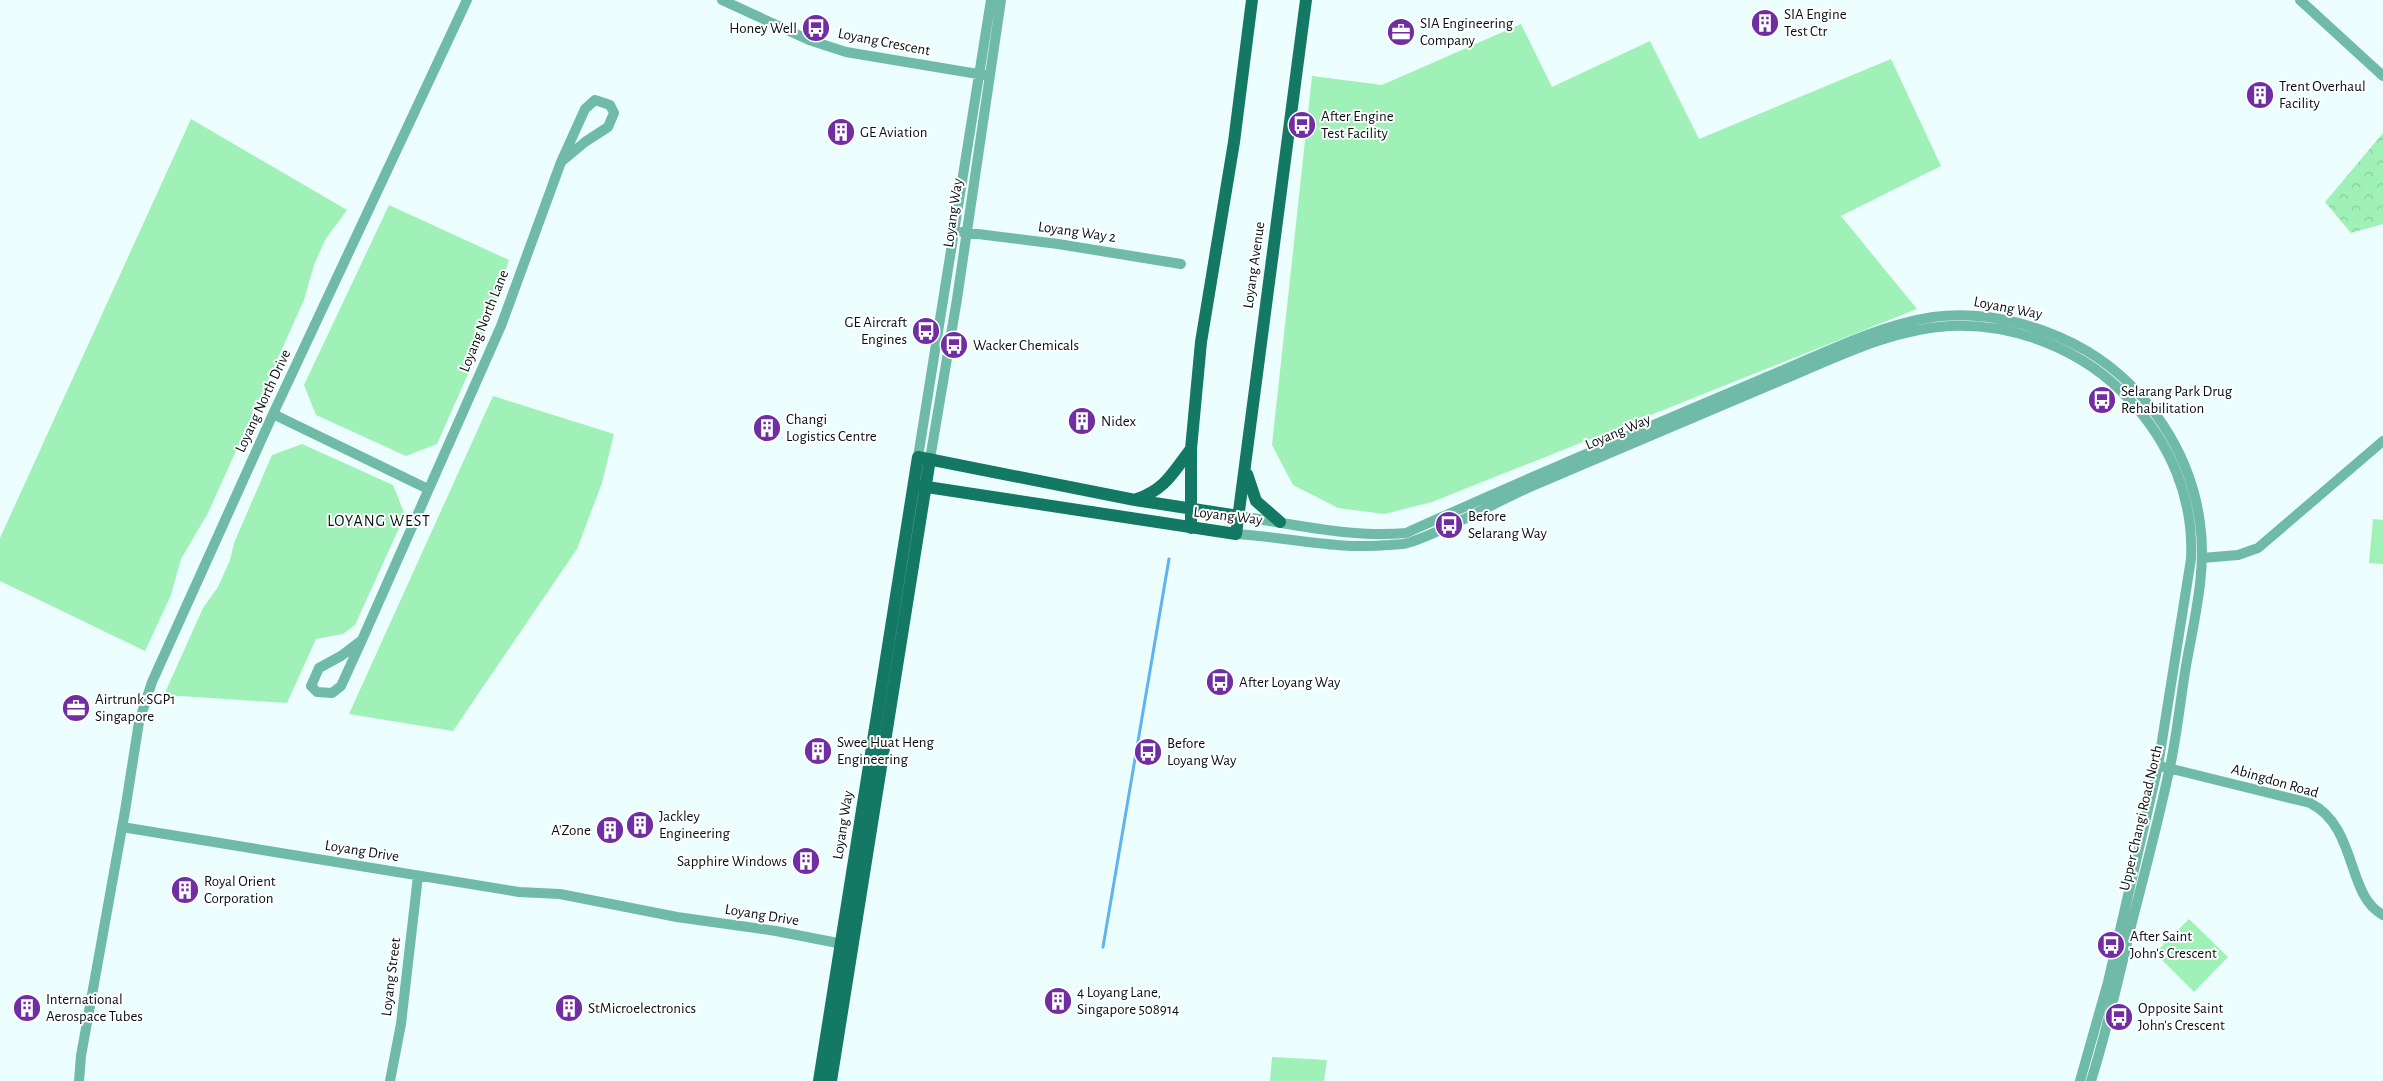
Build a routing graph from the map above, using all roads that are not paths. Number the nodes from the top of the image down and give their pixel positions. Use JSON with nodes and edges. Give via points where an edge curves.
{"nodes":[{"id":1,"x":467,"y":0,"type":"edge"},
{"id":2,"x":722,"y":0,"type":"edge"},
{"id":3,"x":991,"y":0,"type":"edge"},
{"id":4,"x":1001,"y":0,"type":"edge"},
{"id":5,"x":1252,"y":0,"type":"edge"},
{"id":6,"x":1306,"y":0,"type":"edge"},
{"id":7,"x":2300,"y":0,"type":"edge"},
{"id":8,"x":979,"y":74,"type":"junction"},
{"id":9,"x":990,"y":76,"type":"junction"},
{"id":10,"x":2383,"y":76,"type":"edge"},
{"id":11,"x":561,"y":162,"type":"junction"},
{"id":12,"x":967,"y":231,"type":"junction"},
{"id":13,"x":953,"y":237,"type":"junction"},
{"id":14,"x":1181,"y":264,"type":"dead end"},
{"id":15,"x":272,"y":414,"type":"junction"},
{"id":16,"x":2383,"y":441,"type":"edge"},
{"id":17,"x":1191,"y":449,"type":"junction"},
{"id":18,"x":924,"y":458,"type":"junction"},
{"id":19,"x":1246,"y":466,"type":"junction"},
{"id":20,"x":919,"y":486,"type":"junction"},
{"id":21,"x":428,"y":489,"type":"junction"},
{"id":22,"x":1135,"y":500,"type":"junction"},
{"id":23,"x":1192,"y":507,"type":"junction"},
{"id":24,"x":1239,"y":516,"type":"junction"},
{"id":25,"x":1280,"y":522,"type":"junction"},
{"id":26,"x":1192,"y":528,"type":"junction"},
{"id":27,"x":1236,"y":534,"type":"junction"},
{"id":28,"x":2202,"y":540,"type":"joint"},
{"id":29,"x":2202,"y":558,"type":"junction"},
{"id":30,"x":2191,"y":559,"type":"joint"},
{"id":31,"x":362,"y":640,"type":"junction"},
{"id":32,"x":2158,"y":766,"type":"junction"},
{"id":33,"x":2170,"y":769,"type":"junction"},
{"id":34,"x":122,"y":827,"type":"junction"},
{"id":35,"x":418,"y":876,"type":"junction"},
{"id":36,"x":2383,"y":916,"type":"edge"},
{"id":37,"x":846,"y":945,"type":"junction"},
{"id":38,"x":79,"y":1081,"type":"edge"},
{"id":39,"x":390,"y":1081,"type":"edge"},
{"id":40,"x":819,"y":1081,"type":"edge"},
{"id":41,"x":831,"y":1081,"type":"edge"},
{"id":42,"x":2080,"y":1081,"type":"edge"},
{"id":43,"x":2091,"y":1081,"type":"edge"}],
"edges":[{"from":1,"to":15,"type":"street","name":"Loyang North Drive"},
{"from":2,"to":8,"type":"street","name":"Loyang Crescent","via":[[809,40],[846,52]]},
{"from":3,"to":8,"type":"street","name":"Loyang Way"},
{"from":4,"to":9,"type":"street","name":"Loyang Way"},
{"from":5,"to":17,"type":"main road","via":[[1234,142],[1201,342]]},
{"from":6,"to":19,"type":"main road","name":"Loyang Avenue"},
{"from":7,"to":10,"type":"street"},
{"from":8,"to":9,"type":"street","name":"Loyang Crescent"},
{"from":8,"to":13,"type":"street","name":"Loyang Way"},
{"from":9,"to":12,"type":"street","name":"Loyang Way"},
{"from":11,"to":11,"type":"street","name":"Loyang North Lane","via":[[585,108],[595,100],[610,105],[614,113],[608,127]]},
{"from":11,"to":21,"type":"street","name":"Loyang North Lane","via":[[501,326]]},
{"from":12,"to":13,"type":"street"},
{"from":12,"to":14,"type":"street","name":"Loyang Way 2"},
{"from":12,"to":18,"type":"street","name":"Loyang Way"},
{"from":13,"to":18,"type":"street","name":"Loyang Way"},
{"from":15,"to":21,"type":"street"},
{"from":15,"to":34,"type":"street","name":"Loyang North Drive","via":[[152,682],[139,722]]},
{"from":16,"to":29,"type":"street","via":[[2258,548],[2238,555]]},
{"from":17,"to":22,"type":"main road","via":[[1165,484],[1152,494]]},
{"from":17,"to":23,"type":"main road"},
{"from":18,"to":20,"type":"main road","name":"Loyang Way"},
{"from":18,"to":22,"type":"main road","name":"Loyang Way"},
{"from":19,"to":24,"type":"main road","name":"Loyang Avenue"},
{"from":19,"to":25,"type":"main road","via":[[1256,501]]},
{"from":20,"to":26,"type":"main road","name":"Loyang Way"},
{"from":20,"to":37,"type":"main road","name":"Loyang Way"},
{"from":21,"to":31,"type":"street","name":"Loyang North Lane"},
{"from":22,"to":23,"type":"main road","name":"Loyang Way"},
{"from":23,"to":24,"type":"main road","name":"Loyang Way"},
{"from":23,"to":26,"type":"main road"},
{"from":24,"to":25,"type":"street","name":"Loyang Way"},
{"from":24,"to":27,"type":"main road","name":"Loyang Avenue"},
{"from":25,"to":28,"type":"street","name":"Loyang Way","via":[[1364,534],[1406,533],[1551,468],[1856,341],[1914,321],[1963,316],[2013,322],[2050,332],[2098,358],[2128,382],[2160,420],[2183,464],[2198,507]]},
{"from":26,"to":27,"type":"main road","name":"Loyang Way"},
{"from":27,"to":30,"type":"street","name":"Loyang Way","via":[[1367,548],[1409,543],[1528,488],[1858,349],[1925,329],[1969,326],[2008,331],[2047,342],[2078,358],[2122,391],[2155,430],[2175,468],[2187,508]]},
{"from":28,"to":29,"type":"street","name":"Upper Changi Road North"},
{"from":29,"to":33,"type":"street","name":"Upper Changi Road North"},
{"from":30,"to":32,"type":"street","name":"Upper Changi Road North"},
{"from":31,"to":31,"type":"street","name":"Loyang North Lane","via":[[341,686],[332,692],[316,692],[312,686],[319,668]]},
{"from":32,"to":33,"type":"street","name":"Abingdon Road"},
{"from":32,"to":42,"type":"street","name":"Upper Changi Road North","via":[[2108,982]]},
{"from":33,"to":36,"type":"street","name":"Abingdon Road","via":[[2310,803],[2323,810],[2341,833],[2362,889]]},
{"from":33,"to":43,"type":"street","name":"Upper Changi Road North"},
{"from":34,"to":35,"type":"street","name":"Loyang Drive"},
{"from":34,"to":38,"type":"street"},
{"from":35,"to":37,"type":"street","name":"Loyang Drive","via":[[519,892],[560,894]]},
{"from":35,"to":39,"type":"street","name":"Loyang Street","via":[[402,1016]]},
{"from":37,"to":40,"type":"main road","name":"Loyang Way"},
{"from":37,"to":41,"type":"main road","name":"Loyang Way"}]}
